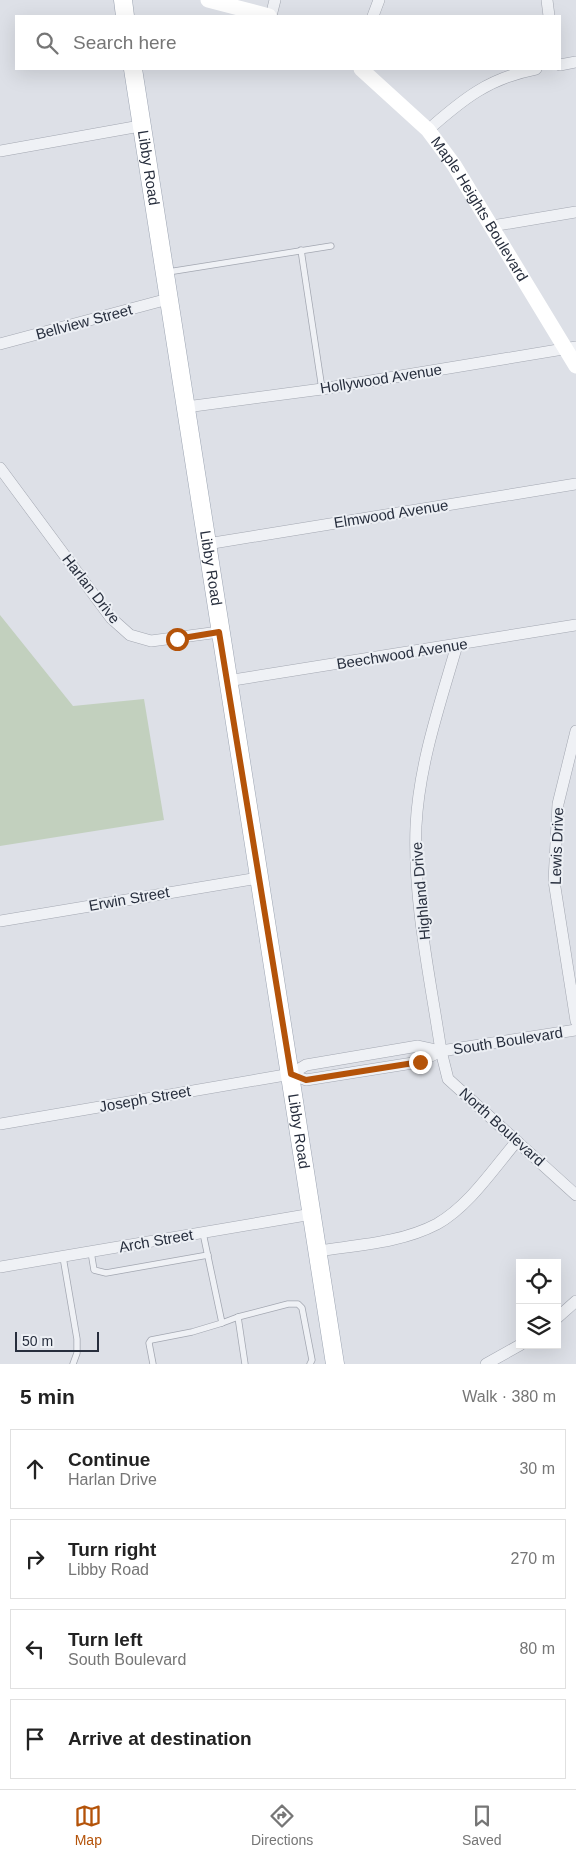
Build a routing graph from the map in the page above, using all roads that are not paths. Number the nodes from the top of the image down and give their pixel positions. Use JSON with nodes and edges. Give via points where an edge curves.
{"nodes":[{"id":1,"x":123,"y":0,"type":"edge"},
{"id":2,"x":208,"y":0,"type":"edge"},
{"id":3,"x":275,"y":0,"type":"edge"},
{"id":4,"x":379,"y":0,"type":"edge"},
{"id":5,"x":547,"y":0,"type":"edge"},
{"id":6,"x":125,"y":15,"type":"edge"},
{"id":7,"x":266,"y":15,"type":"edge"},
{"id":8,"x":270,"y":15,"type":"edge"},
{"id":9,"x":373,"y":15,"type":"edge"},
{"id":10,"x":549,"y":15,"type":"edge"},
{"id":11,"x":576,"y":62,"type":"edge"},
{"id":12,"x":561,"y":64,"type":"edge"},
{"id":13,"x":133,"y":70,"type":"edge"},
{"id":14,"x":362,"y":70,"type":"edge"},
{"id":15,"x":532,"y":70,"type":"edge"},
{"id":16,"x":140,"y":126,"type":"junction"},
{"id":17,"x":428,"y":130,"type":"junction"},
{"id":18,"x":0,"y":151,"type":"edge"},
{"id":19,"x":576,"y":212,"type":"edge"},
{"id":20,"x":492,"y":226,"type":"junction"},
{"id":21,"x":331,"y":246,"type":"dead end"},
{"id":22,"x":301,"y":250,"type":"junction"},
{"id":23,"x":163,"y":272,"type":"junction"},
{"id":24,"x":168,"y":299,"type":"junction"},
{"id":25,"x":0,"y":344,"type":"edge"},
{"id":26,"x":571,"y":348,"type":"edge"},
{"id":27,"x":576,"y":366,"type":"edge"},
{"id":28,"x":322,"y":389,"type":"junction"},
{"id":29,"x":186,"y":407,"type":"junction"},
{"id":30,"x":0,"y":468,"type":"edge"},
{"id":31,"x":576,"y":484,"type":"edge"},
{"id":32,"x":207,"y":544,"type":"junction"},
{"id":33,"x":576,"y":625,"type":"edge"},
{"id":34,"x":219,"y":632,"type":"junction"},
{"id":35,"x":457,"y":645,"type":"junction"},
{"id":36,"x":227,"y":682,"type":"junction"},
{"id":37,"x":576,"y":731,"type":"edge"},
{"id":38,"x":258,"y":878,"type":"junction"},
{"id":39,"x":0,"y":921,"type":"edge"},
{"id":40,"x":576,"y":1021,"type":"edge"},
{"id":41,"x":576,"y":1030,"type":"edge"},
{"id":42,"x":440,"y":1051,"type":"junction"},
{"id":43,"x":291,"y":1074,"type":"junction"},
{"id":44,"x":0,"y":1124,"type":"edge"},
{"id":45,"x":516,"y":1141,"type":"junction"},
{"id":46,"x":576,"y":1195,"type":"edge"},
{"id":47,"x":312,"y":1214,"type":"junction"},
{"id":48,"x":203,"y":1233,"type":"junction"},
{"id":49,"x":318,"y":1251,"type":"junction"},
{"id":50,"x":91,"y":1252,"type":"junction"},
{"id":51,"x":208,"y":1255,"type":"junction"},
{"id":52,"x":63,"y":1257,"type":"junction"},
{"id":53,"x":0,"y":1268,"type":"edge"},
{"id":54,"x":576,"y":1301,"type":"edge"},
{"id":55,"x":561,"y":1314,"type":"edge"},
{"id":56,"x":238,"y":1317,"type":"junction"},
{"id":57,"x":222,"y":1323,"type":"junction"},
{"id":58,"x":516,"y":1347,"type":"edge"},
{"id":59,"x":73,"y":1364,"type":"edge"},
{"id":60,"x":153,"y":1364,"type":"edge"},
{"id":61,"x":245,"y":1364,"type":"edge"},
{"id":62,"x":310,"y":1364,"type":"edge"},
{"id":63,"x":335,"y":1364,"type":"edge"},
{"id":64,"x":486,"y":1364,"type":"edge"}],
"edges":[{"from":1,"to":6,"type":"main road"},
{"from":2,"to":7,"type":"street"},
{"from":3,"to":8,"type":"street"},
{"from":4,"to":9,"type":"street"},
{"from":5,"to":10,"type":"street"},
{"from":11,"to":12,"type":"street"},
{"from":13,"to":16,"type":"main road","name":"Libby Road"},
{"from":14,"to":17,"type":"street","name":"Maple Heights Boulevard"},
{"from":15,"to":17,"type":"street","via":[[494,81],[476,91]]},
{"from":16,"to":18,"type":"street"},
{"from":16,"to":23,"type":"main road","name":"Libby Road"},
{"from":17,"to":20,"type":"street","name":"Maple Heights Boulevard"},
{"from":19,"to":20,"type":"street"},
{"from":20,"to":26,"type":"street","name":"Maple Heights Boulevard"},
{"from":21,"to":22,"type":"lane"},
{"from":22,"to":23,"type":"lane"},
{"from":22,"to":28,"type":"lane"},
{"from":23,"to":24,"type":"main road","name":"Libby Road"},
{"from":24,"to":25,"type":"street","name":"Bellview Street"},
{"from":24,"to":29,"type":"main road","name":"Libby Road"},
{"from":26,"to":27,"type":"street","name":"Maple Heights Boulevard"},
{"from":26,"to":28,"type":"street","name":"Hollywood Avenue"},
{"from":28,"to":29,"type":"street","name":"Hollywood Avenue"},
{"from":29,"to":32,"type":"main road","name":"Libby Road"},
{"from":30,"to":34,"type":"street","name":"Harlan Drive","via":[[111,618],[130,635],[150,641]]},
{"from":31,"to":32,"type":"street","name":"Elmwood Avenue"},
{"from":32,"to":34,"type":"main road","name":"Libby Road"},
{"from":33,"to":35,"type":"street","name":"Beechwood Avenue"},
{"from":34,"to":36,"type":"main road","name":"Libby Road"},
{"from":35,"to":36,"type":"street","name":"Beechwood Avenue"},
{"from":35,"to":42,"type":"street","name":"Highland Drive","via":[[421,782],[416,824],[416,866]]},
{"from":36,"to":38,"type":"main road","name":"Libby Road"},
{"from":37,"to":40,"type":"street","name":"Lewis Drive","via":[[558,804],[554,881]]},
{"from":38,"to":39,"type":"street","name":"Erwin Street"},
{"from":38,"to":43,"type":"main road","name":"Libby Road"},
{"from":41,"to":42,"type":"street","name":"South Boulevard"},
{"from":42,"to":43,"type":"street","name":"South Boulevard","via":[[420,1062],[306,1080]]},
{"from":42,"to":45,"type":"street","name":"North Boulevard","via":[[448,1079]]},
{"from":43,"to":44,"type":"street","name":"Joseph Street"},
{"from":43,"to":47,"type":"main road","name":"Libby Road"},
{"from":45,"to":46,"type":"street","name":"North Boulevard"},
{"from":45,"to":49,"type":"street","via":[[466,1201],[438,1223],[413,1234]]},
{"from":47,"to":48,"type":"street","name":"Arch Street"},
{"from":47,"to":49,"type":"main road","name":"Libby Road"},
{"from":48,"to":50,"type":"street","name":"Arch Street"},
{"from":48,"to":51,"type":"lane"},
{"from":49,"to":63,"type":"main road","name":"Libby Road"},
{"from":50,"to":51,"type":"lane","via":[[94,1270],[106,1273]]},
{"from":50,"to":52,"type":"street","name":"Arch Street"},
{"from":51,"to":57,"type":"lane"},
{"from":52,"to":53,"type":"street","name":"Arch Street"},
{"from":52,"to":59,"type":"lane","via":[[76,1339],[77,1353]]},
{"from":54,"to":55,"type":"street"},
{"from":56,"to":57,"type":"lane"},
{"from":56,"to":61,"type":"lane"},
{"from":56,"to":62,"type":"lane","via":[[298,1304],[302,1308],[312,1360]]},
{"from":57,"to":60,"type":"lane","via":[[150,1340]]},
{"from":58,"to":64,"type":"street"}]}
